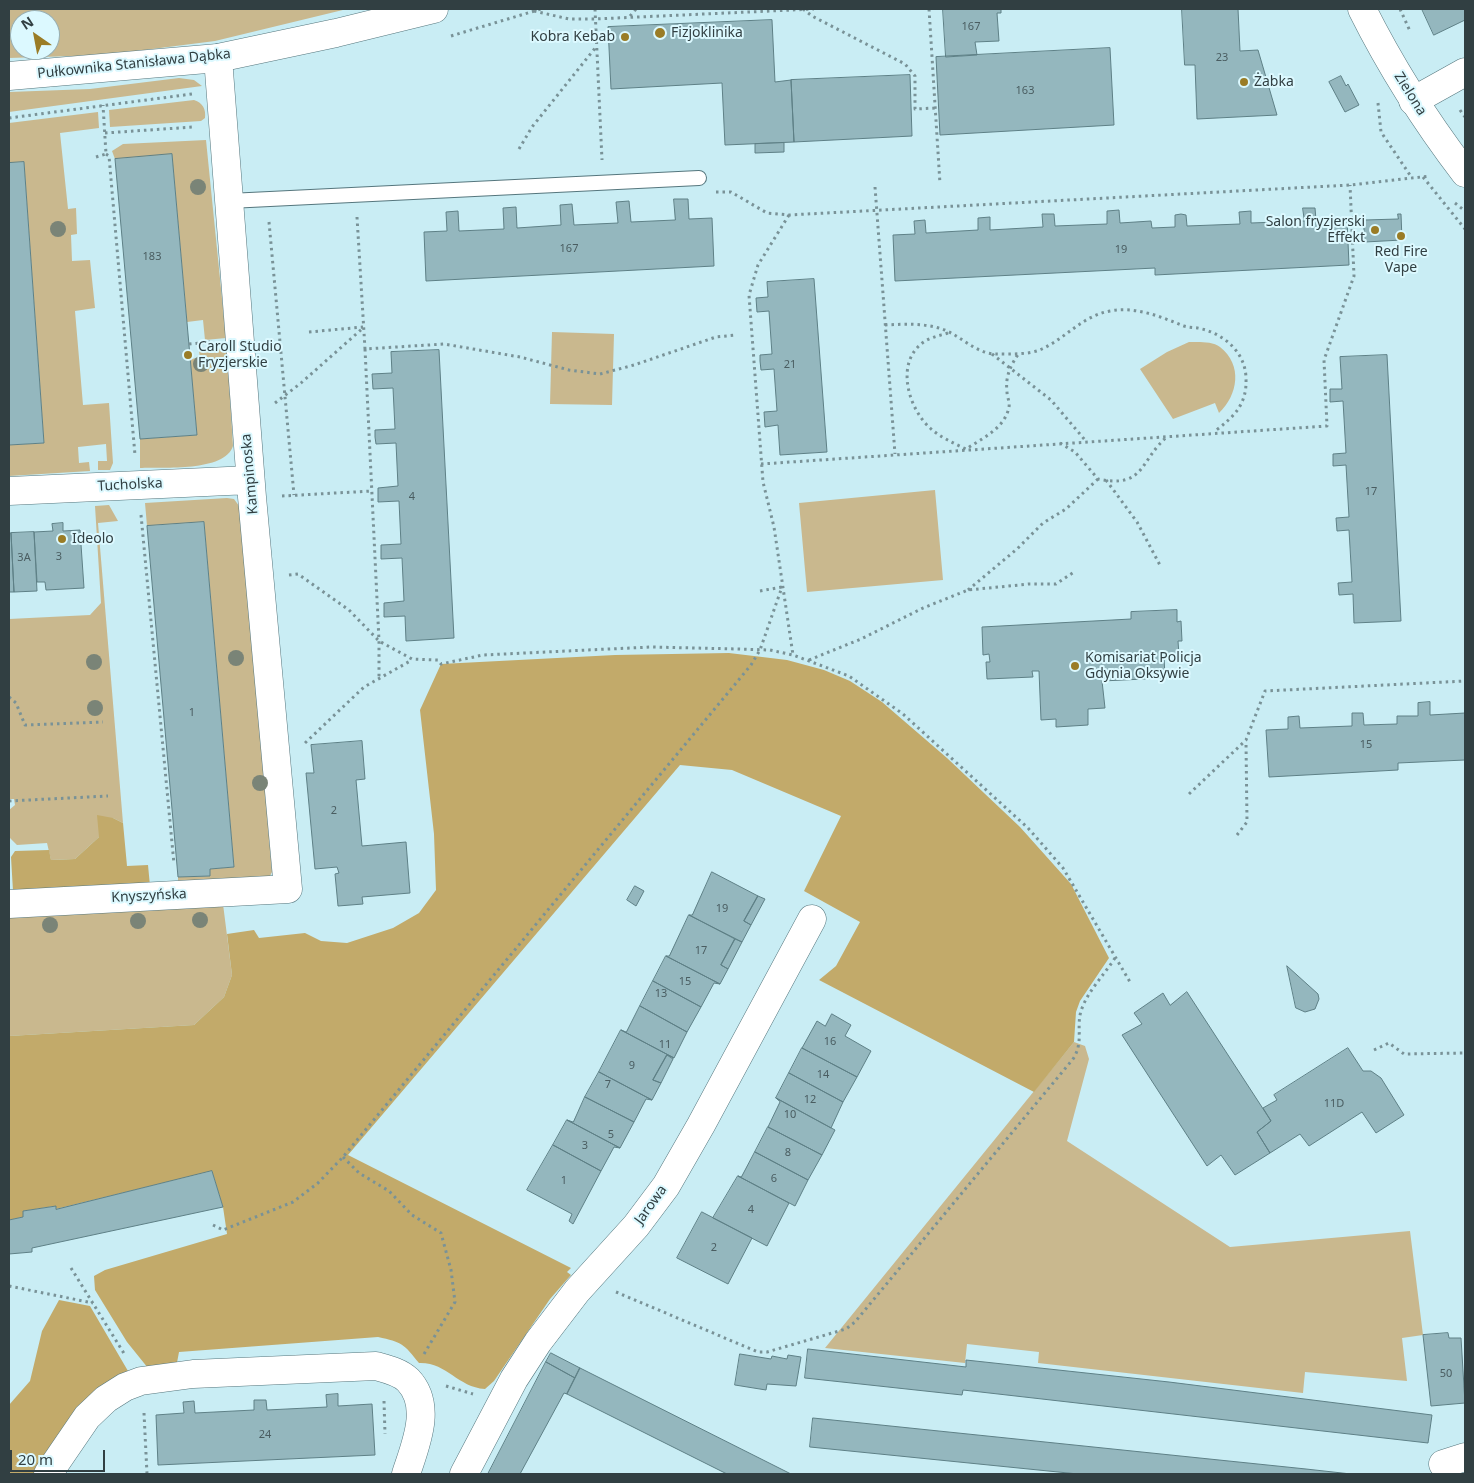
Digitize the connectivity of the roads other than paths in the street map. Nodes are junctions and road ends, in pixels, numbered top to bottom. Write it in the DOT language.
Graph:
graph roads {
  1 [pos="434,9"];
  2 [pos="1362,9"];
  3 [pos="218,58"];
  4 [pos="1465,72"];
  5 [pos="9,76"];
  6 [pos="1413,101"];
  7 [pos="1465,174"];
  8 [pos="699,178"];
  9 [pos="230,212"];
  10 [pos="251,489"];
  11 [pos="9,491"];
  12 [pos="288,889"];
  13 [pos="9,904"];
  14 [pos="812,919"];
  15 [pos="48,1474"];
  16 [pos="406,1474"];
  17 [pos="464,1474"];
  1 -- 3 [label="street, Pułkownika Stanisława Dąbka"];
  2 -- 6 [label="street, Zielona"];
  3 -- 5 [label="street, Pułkownika Stanisława Dąbka"];
  3 -- 9 [label="street, Kampinoska"];
  4 -- 6 [label="street"];
  6 -- 7 [label="street, Zielona"];
  8 -- 9 [label="lane"];
  9 -- 10 [label="street, Kampinoska"];
  10 -- 11 [label="street, Tucholska"];
  10 -- 12 [label="street, Kampinoska"];
  12 -- 13 [label="street, Knyszyńska"];
  14 -- 17 [label="street, Jarowa"];
  15 -- 16 [label="street"];
}
